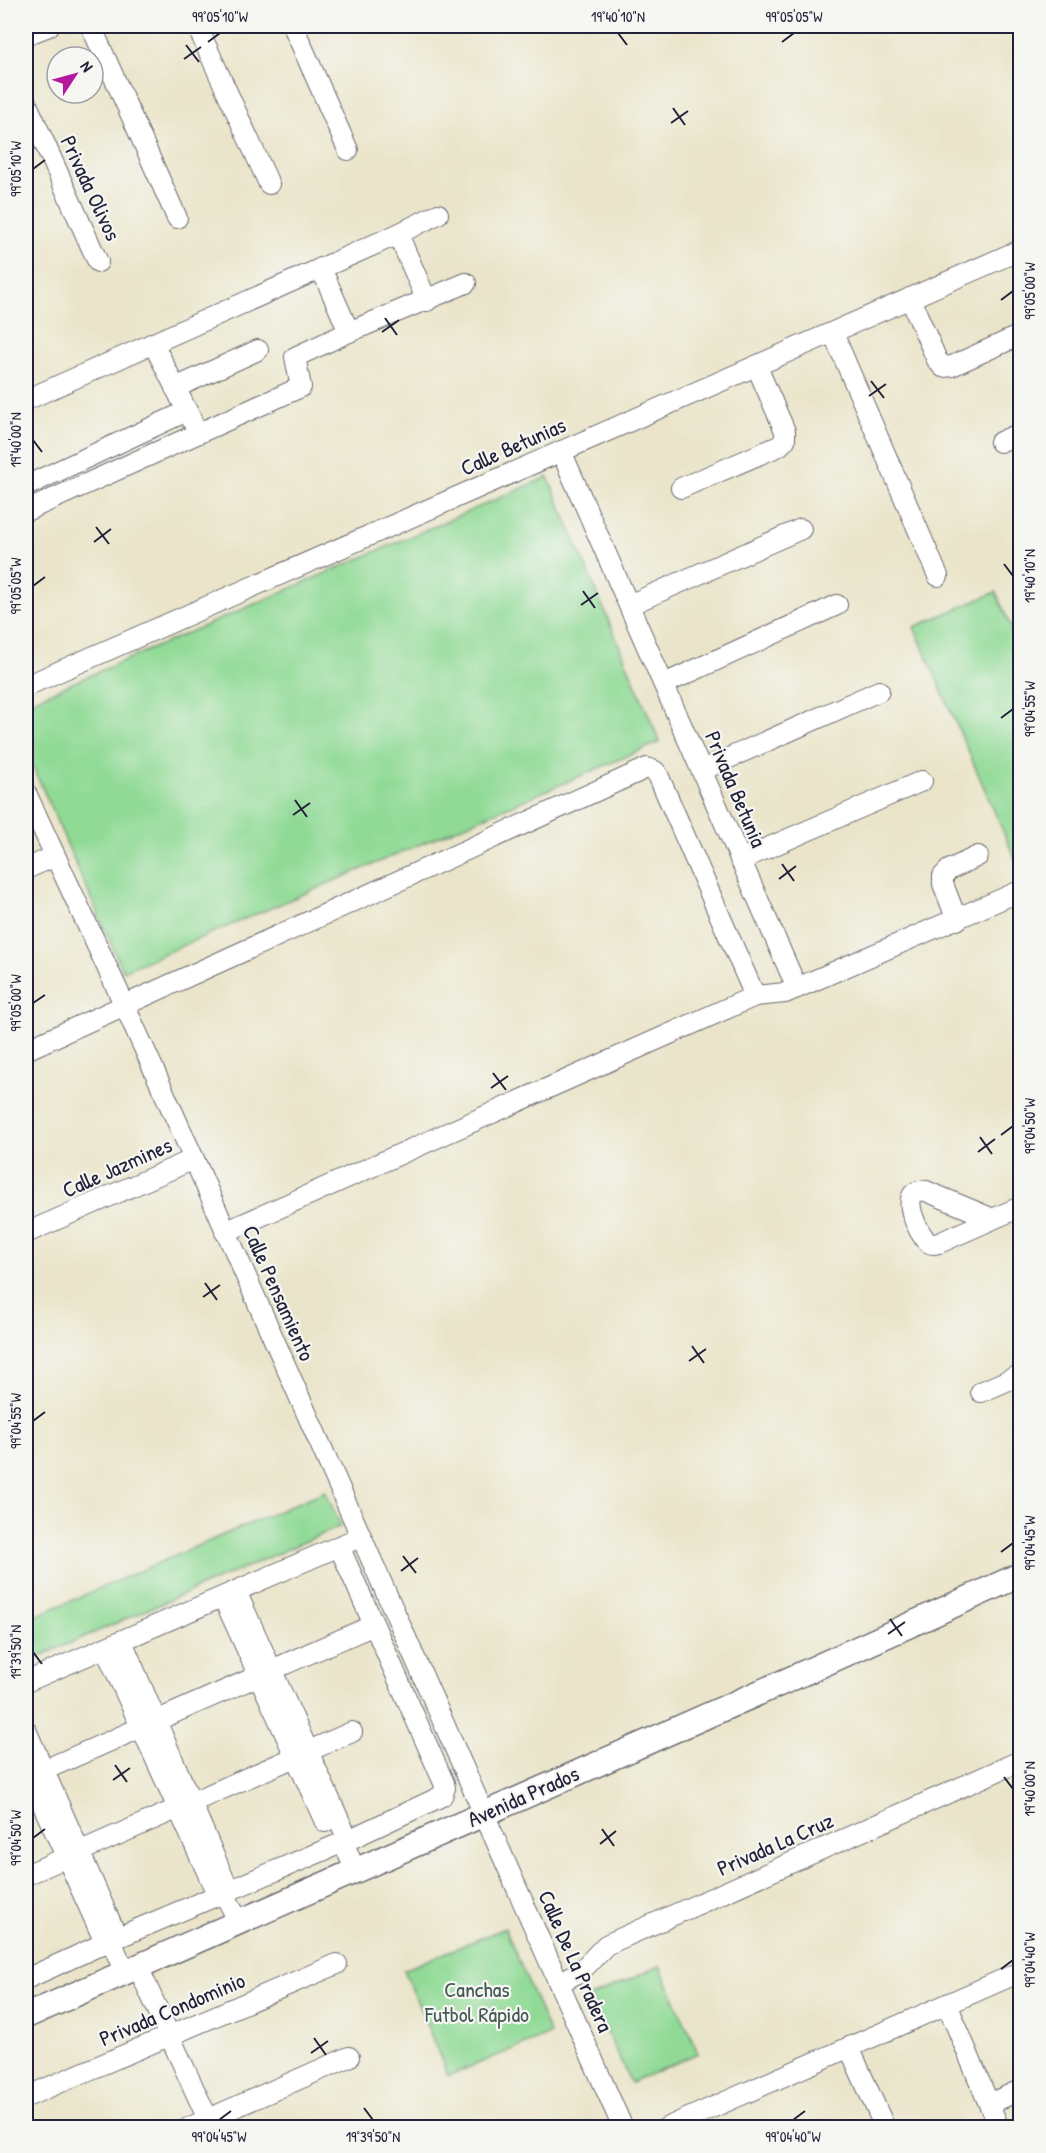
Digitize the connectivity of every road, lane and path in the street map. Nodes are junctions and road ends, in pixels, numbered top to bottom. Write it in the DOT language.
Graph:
graph roads {
  1 [pos="49,26"];
  2 [pos="91,26"];
  3 [pos="197,26"];
  4 [pos="293,26"];
  5 [pos="26,35"];
  6 [pos="26,102"];
  7 [pos="348,150"];
  8 [pos="269,184"];
  9 [pos="438,214"];
  10 [pos="177,218"];
  11 [pos="399,234"];
  12 [pos="1020,250"];
  13 [pos="98,262"];
  14 [pos="321,268"];
  15 [pos="466,283"];
  16 [pos="910,298"];
  17 [pos="427,301"];
  18 [pos="350,332"];
  19 [pos="833,333"];
  20 [pos="1020,335"];
  21 [pos="153,343"];
  22 [pos="258,350"];
  23 [pos="757,367"];
  24 [pos="176,388"];
  25 [pos="26,400"];
  26 [pos="187,411"];
  27 [pos="198,433"];
  28 [pos="1020,433"];
  29 [pos="1000,442"];
  30 [pos="561,451"];
  31 [pos="26,486"];
  32 [pos="681,488"];
  33 [pos="26,511"];
  34 [pos="801,529"];
  35 [pos="938,576"];
  36 [pos="629,605"];
  37 [pos="837,606"];
  38 [pos="664,684"];
  39 [pos="26,686"];
  40 [pos="879,691"];
  41 [pos="702,770"];
  42 [pos="922,780"];
  43 [pos="26,793"];
  44 [pos="55,856"];
  45 [pos="978,856"];
  46 [pos="740,860"];
  47 [pos="26,868"];
  48 [pos="1020,891"];
  49 [pos="957,920"];
  50 [pos="797,988"];
  51 [pos="755,996"];
  52 [pos="125,1006"];
  53 [pos="26,1050"];
  54 [pos="194,1159"];
  55 [pos="1020,1207"];
  56 [pos="993,1219"];
  57 [pos="225,1232"];
  58 [pos="26,1233"];
  59 [pos="1020,1375"];
  60 [pos="981,1392"];
  61 [pos="360,1537"];
  62 [pos="339,1546"];
  63 [pos="1020,1575"];
  64 [pos="229,1594"];
  65 [pos="374,1625"];
  66 [pos="114,1644"];
  67 [pos="265,1672"];
  68 [pos="26,1682"];
  69 [pos="149,1722"];
  70 [pos="26,1730"];
  71 [pos="352,1732"];
  72 [pos="302,1754"];
  73 [pos="1020,1761"];
  74 [pos="31,1773"];
  75 [pos="184,1805"];
  76 [pos="485,1814"];
  77 [pos="343,1844"];
  78 [pos="73,1854"];
  79 [pos="355,1870"];
  80 [pos="26,1875"];
  81 [pos="224,1895"];
  82 [pos="239,1922"];
  83 [pos="112,1942"];
  84 [pos="337,1964"];
  85 [pos="132,1970"];
  86 [pos="1020,1972"];
  87 [pos="26,1979"];
  88 [pos="559,1983"];
  89 [pos="947,2004"];
  90 [pos="26,2016"];
  91 [pos="170,2036"];
  92 [pos="849,2047"];
  93 [pos="350,2057"];
  94 [pos="1020,2090"];
  95 [pos="26,2097"];
  96 [pos="989,2104"];
  97 [pos="210,2123"];
  98 [pos="188,2127"];
  99 [pos="623,2127"];
  100 [pos="666,2127"];
  101 [pos="885,2127"];
  102 [pos="999,2127"];
  1 -- 5 [label="street"];
  2 -- 10 [label="street"];
  3 -- 8 [label="street"];
  4 -- 7 [label="street"];
  6 -- 13 [label="street, Privada Olivos"];
  9 -- 11 [label="street"];
  11 -- 14 [label="street"];
  11 -- 17 [label="street"];
  12 -- 16 [label="street, Calle Betunias"];
  14 -- 18 [label="street"];
  14 -- 21 [label="street"];
  15 -- 17 [label="street"];
  16 -- 19 [label="street, Calle Betunias"];
  16 -- 20 [label="street"];
  17 -- 18 [label="street"];
  18 -- 27 [label="street"];
  19 -- 23 [label="street, Calle Betunias"];
  19 -- 35 [label="street"];
  21 -- 24 [label="street"];
  21 -- 25 [label="street"];
  22 -- 24 [label="street"];
  23 -- 30 [label="street, Calle Betunias"];
  23 -- 32 [label="street"];
  24 -- 26 [label="street"];
  26 -- 27 [label="street"];
  26 -- 31 [label="street"];
  27 -- 33 [label="street"];
  28 -- 29 [label="street"];
  30 -- 36 [label="street, Privada Betunia"];
  30 -- 39 [label="street, Calle Betunias"];
  34 -- 36 [label="street"];
  36 -- 38 [label="street, Privada Betunia"];
  37 -- 38 [label="street"];
  38 -- 41 [label="street, Privada Betunia"];
  40 -- 41 [label="street"];
  41 -- 46 [label="street, Privada Betunia"];
  42 -- 46 [label="street"];
  43 -- 44 [label="street, Calle Pensamiento"];
  44 -- 47 [label="street"];
  44 -- 52 [label="street, Calle Pensamiento"];
  45 -- 49 [label="street"];
  46 -- 50 [label="street, Privada Betunia"];
  48 -- 49 [label="street"];
  49 -- 50 [label="street"];
  50 -- 51 [label="street"];
  51 -- 52 [label="street"];
  51 -- 57 [label="street"];
  52 -- 53 [label="street"];
  52 -- 54 [label="street, Calle Pensamiento"];
  54 -- 57 [label="street, Calle Pensamiento"];
  54 -- 58 [label="street, Calle Jazmines"];
  55 -- 56 [label="street"];
  56 -- 56 [label="street"];
  57 -- 61 [label="street, Calle Pensamiento"];
  59 -- 60 [label="street"];
  61 -- 62 [label="street"];
  61 -- 76 [label="street, Calle Pensamiento"];
  62 -- 64 [label="street"];
  62 -- 65 [label="street"];
  63 -- 76 [label="main road, Avenida Prados"];
  64 -- 66 [label="street"];
  64 -- 67 [label="street"];
  65 -- 67 [label="street"];
  65 -- 77 [label="street"];
  66 -- 68 [label="street"];
  66 -- 69 [label="street"];
  67 -- 69 [label="street"];
  67 -- 72 [label="street"];
  69 -- 74 [label="street"];
  69 -- 75 [label="street"];
  70 -- 74 [label="street"];
  71 -- 72 [label="street"];
  72 -- 75 [label="street"];
  72 -- 77 [label="street"];
  73 -- 88 [label="street, Privada La Cruz"];
  74 -- 78 [label="street"];
  75 -- 78 [label="street"];
  75 -- 81 [label="street"];
  76 -- 79 [label="main road, Avenida Prados"];
  76 -- 88 [label="street, Calle De La Pradera"];
  77 -- 79 [label="street"];
  77 -- 81 [label="street"];
  78 -- 80 [label="street"];
  78 -- 83 [label="street"];
  79 -- 82 [label="main road, Avenida Prados"];
  81 -- 82 [label="street"];
  81 -- 83 [label="street"];
  82 -- 85 [label="main road, Avenida Prados"];
  83 -- 85 [label="street"];
  83 -- 87 [label="street"];
  84 -- 91 [label="street, Privada Condominio"];
  85 -- 90 [label="main road, Avenida Prados"];
  85 -- 91 [label="street"];
  86 -- 89 [label="street"];
  88 -- 99 [label="street, Calle De La Pradera"];
  89 -- 92 [label="street"];
  89 -- 96 [label="street"];
  91 -- 95 [label="street, Privada Condominio"];
  91 -- 97 [label="street"];
  92 -- 100 [label="street"];
  92 -- 101 [label="street"];
  93 -- 97 [label="street"];
  94 -- 96 [label="street"];
  96 -- 102 [label="street"];
  97 -- 98 [label="street"];
}
